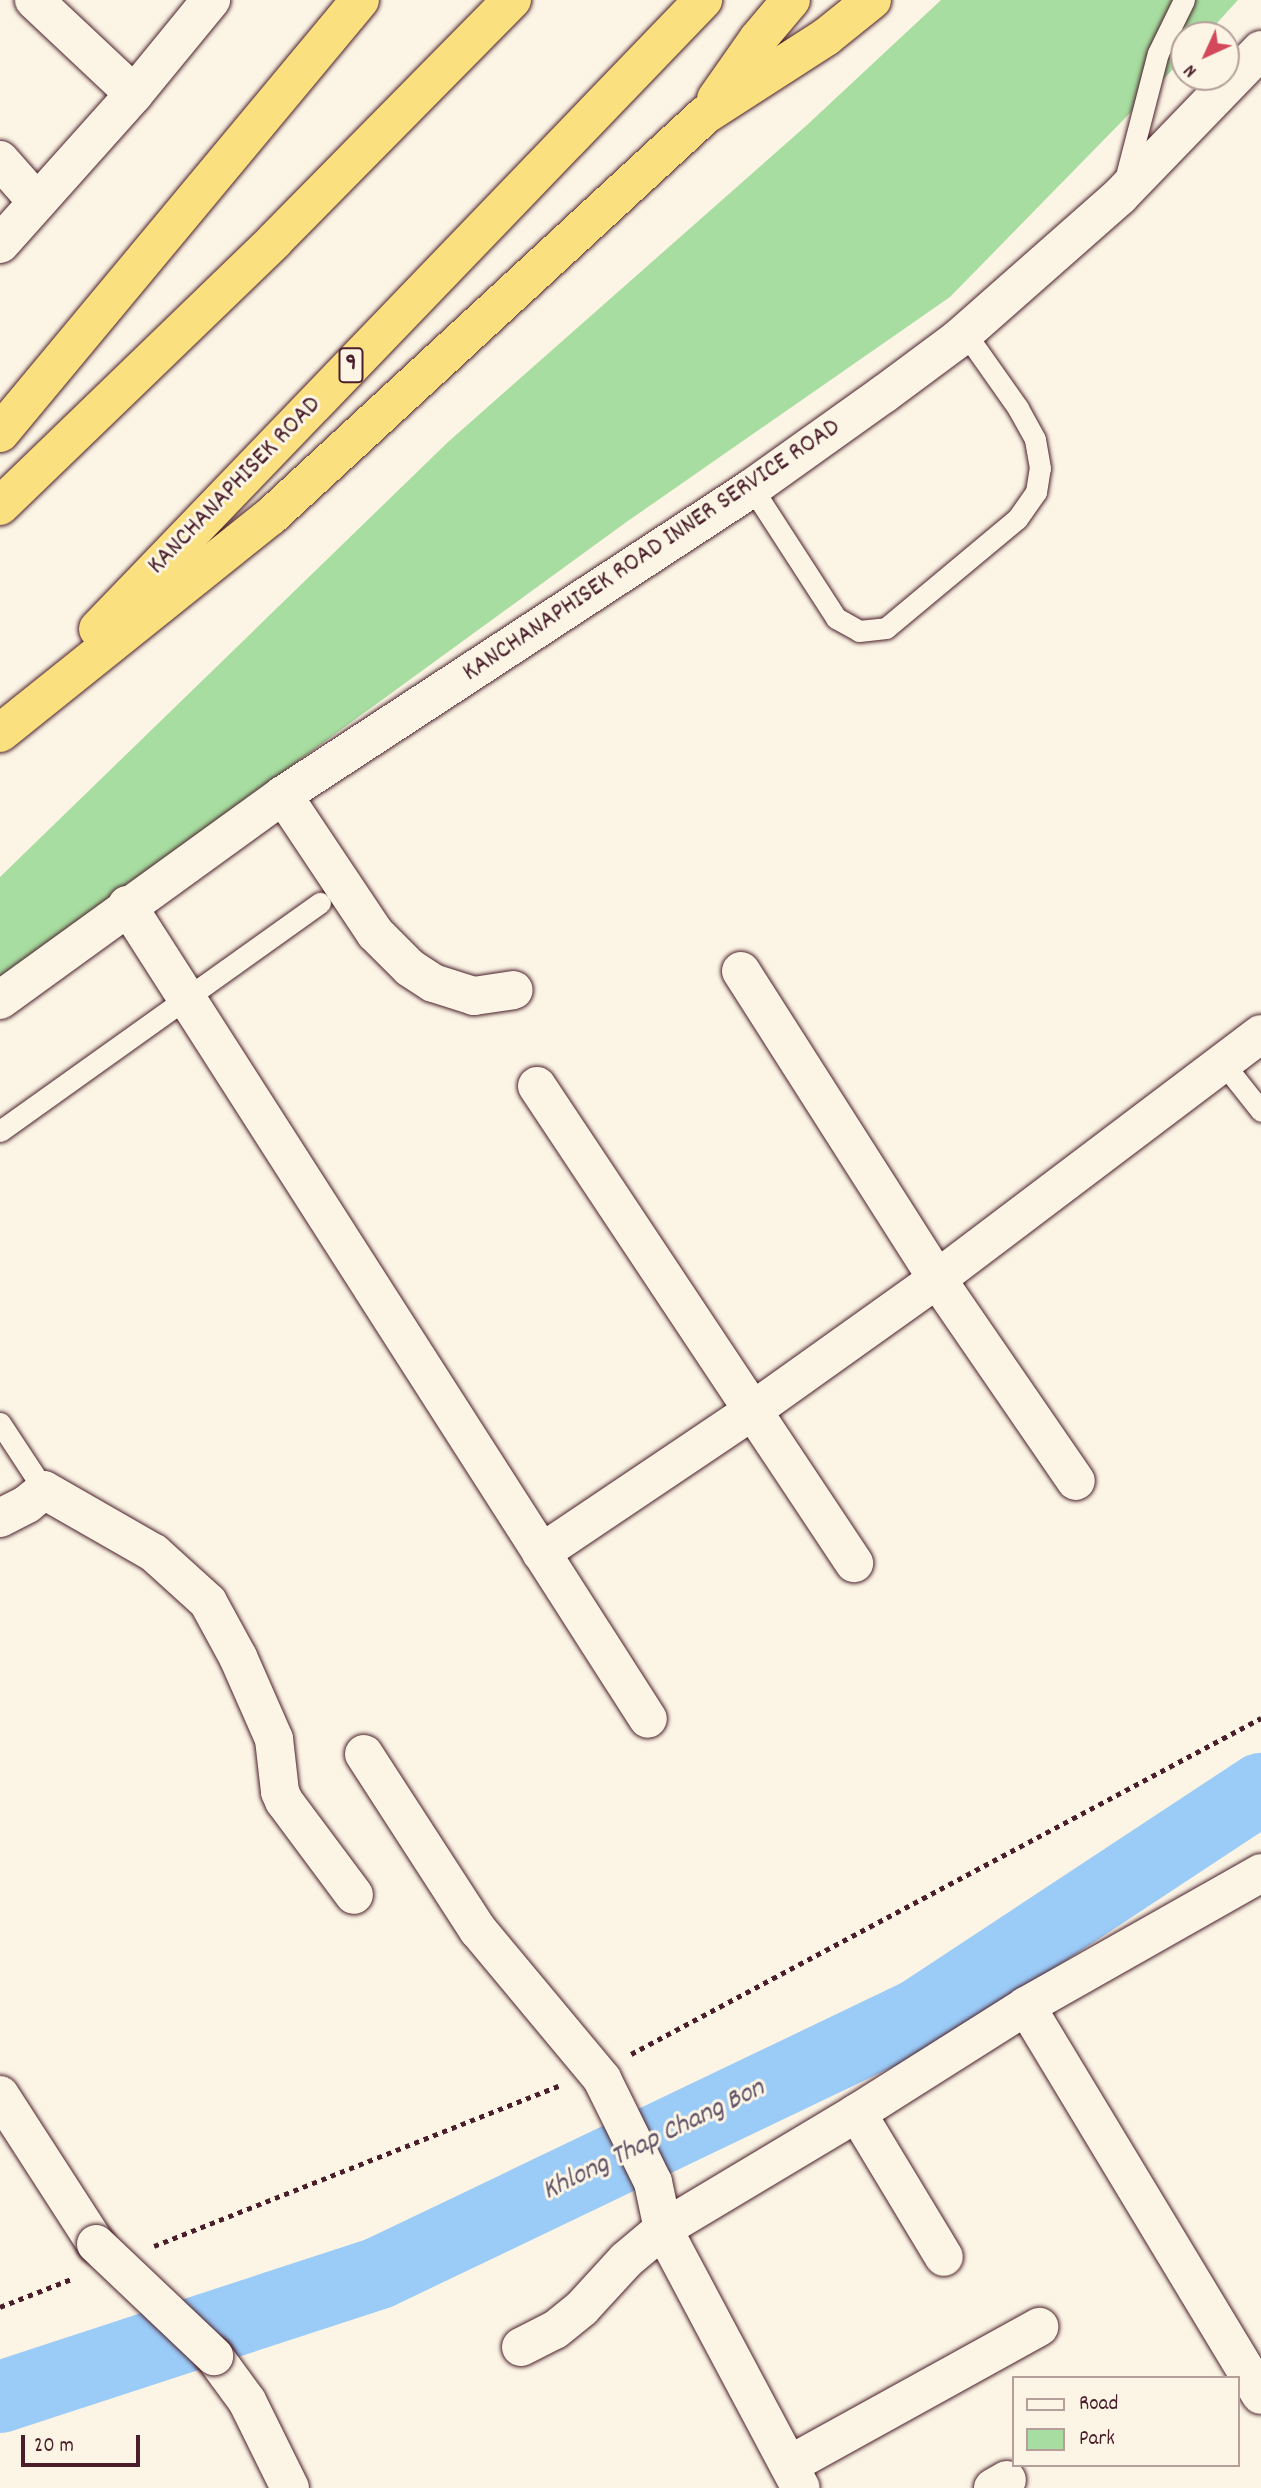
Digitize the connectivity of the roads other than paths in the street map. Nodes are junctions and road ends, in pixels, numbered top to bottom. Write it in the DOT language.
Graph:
graph roads {
  1 [pos="34,0"];
  2 [pos="211,0"];
  3 [pos="360,0"];
  4 [pos="512,0"];
  5 [pos="703,0"];
  6 [pos="791,0"];
  7 [pos="872,0"];
  8 [pos="1184,0"];
  9 [pos="1261,50"];
  10 [pos="134,94"];
  11 [pos="705,115"];
  12 [pos="0,160"];
  13 [pos="1121,196"];
  14 [pos="37,202"];
  15 [pos="0,244"];
  16 [pos="965,333"];
  17 [pos="0,433"];
  18 [pos="752,488"];
  19 [pos="0,506"];
  20 [pos="0,732"];
  21 [pos="283,795"];
  22 [pos="320,903"];
  23 [pos="127,905"];
  24 [pos="741,971"];
  25 [pos="514,990"];
  26 [pos="186,999"];
  27 [pos="0,1000"];
  28 [pos="1261,1034"];
  29 [pos="1223,1063"];
  30 [pos="537,1086"];
  31 [pos="1261,1111"];
  32 [pos="0,1131"];
  33 [pos="937,1279"];
  34 [pos="752,1411"];
  35 [pos="0,1423"];
  36 [pos="1076,1481"];
  37 [pos="44,1490"];
  38 [pos="0,1518"];
  39 [pos="541,1553"];
  40 [pos="854,1563"];
  41 [pos="648,1719"];
  42 [pos="364,1754"];
  43 [pos="1261,1873"];
  44 [pos="354,1895"];
  45 [pos="1026,2006"];
  46 [pos="0,2095"];
  47 [pos="858,2113"];
  48 [pos="663,2229"];
  49 [pos="944,2257"];
  50 [pos="1039,2327"];
  51 [pos="521,2347"];
  52 [pos="1261,2395"];
  53 [pos="795,2476"];
  54 [pos="290,2488"];
  1 -- 10 [label="street"];
  2 -- 10 [label="street"];
  3 -- 17 [label="highway"];
  4 -- 19 [label="highway"];
  5 -- 20 [label="highway, KANCHANAPHISEK ROAD / 9"];
  6 -- 11 [label="highway"];
  7 -- 11 [label="highway"];
  8 -- 13 [label="lane"];
  9 -- 13 [label="street, KANCHANAPHISEK ROAD INNER SERVICE ROAD"];
  10 -- 14 [label="street"];
  11 -- 20 [label="highway"];
  12 -- 14 [label="street"];
  13 -- 16 [label="street, KANCHANAPHISEK ROAD INNER SERVICE ROAD"];
  14 -- 15 [label="street"];
  16 -- 18 [label="street, KANCHANAPHISEK ROAD INNER SERVICE ROAD"];
  16 -- 18 [label="lane"];
  18 -- 21 [label="street, KANCHANAPHISEK ROAD INNER SERVICE ROAD"];
  21 -- 23 [label="street, KANCHANAPHISEK ROAD INNER SERVICE ROAD"];
  21 -- 25 [label="street"];
  22 -- 26 [label="lane"];
  23 -- 26 [label="street"];
  23 -- 27 [label="street, KANCHANAPHISEK ROAD INNER SERVICE ROAD"];
  24 -- 33 [label="street"];
  26 -- 32 [label="lane"];
  26 -- 39 [label="street"];
  28 -- 29 [label="street"];
  29 -- 31 [label="lane"];
  29 -- 33 [label="street"];
  30 -- 34 [label="street"];
  33 -- 34 [label="street"];
  33 -- 36 [label="street"];
  34 -- 39 [label="street"];
  34 -- 40 [label="street"];
  35 -- 37 [label="lane"];
  37 -- 38 [label="street"];
  37 -- 44 [label="street"];
  39 -- 41 [label="street"];
  42 -- 48 [label="street"];
  43 -- 45 [label="street"];
  45 -- 47 [label="street"];
  45 -- 52 [label="street"];
  46 -- 54 [label="street, bridge"];
  47 -- 48 [label="street"];
  47 -- 49 [label="street"];
  48 -- 51 [label="street"];
  48 -- 53 [label="street"];
  50 -- 53 [label="street"];
}
